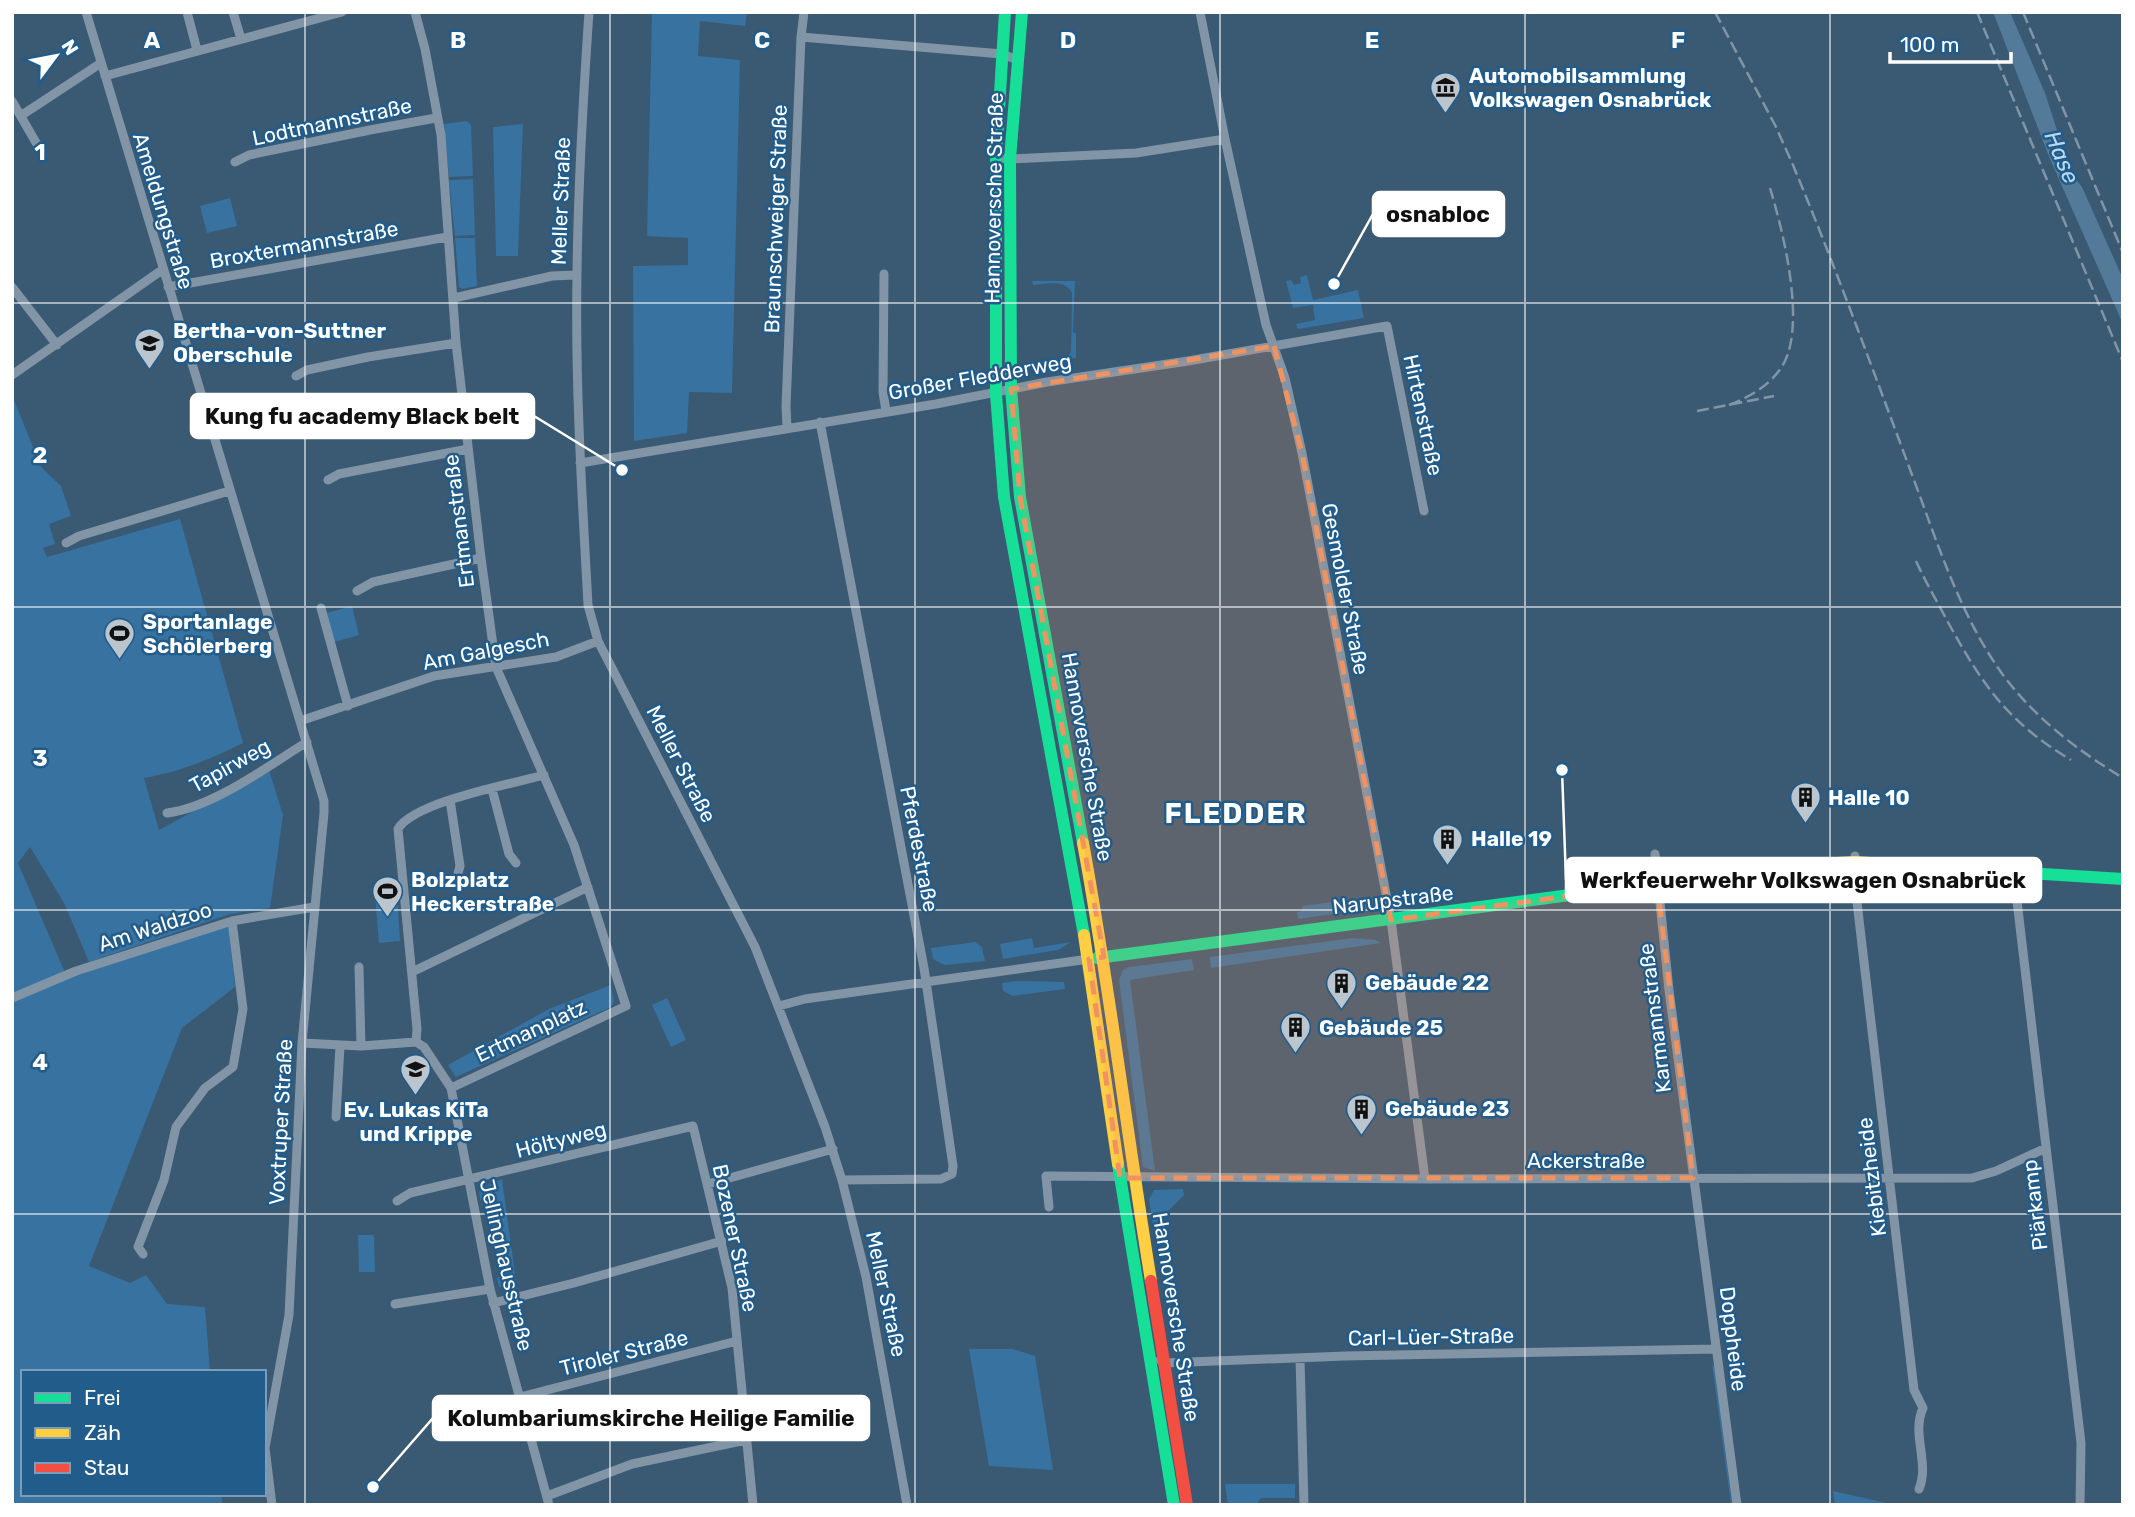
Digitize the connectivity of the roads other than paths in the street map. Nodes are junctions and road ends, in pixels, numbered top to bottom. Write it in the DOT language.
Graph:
graph roads {
  1 [pos="86,12"];
  2 [pos="187,12"];
  3 [pos="233,12"];
  4 [pos="342,12"];
  5 [pos="415,12"];
  6 [pos="589,12"];
  7 [pos="804,12"];
  8 [pos="1005,12"];
  9 [pos="1022,12"];
  10 [pos="1200,12"];
  11 [pos="323,15"];
  12 [pos="801,37"];
  13 [pos="241,39"];
  14 [pos="197,50"];
  15 [pos="1002,54"];
  16 [pos="1018,60"];
  17 [pos="101,63"];
  18 [pos="105,76"];
  19 [pos="12,101"];
  20 [pos="22,115"];
  21 [pos="436,118"];
  22 [pos="1225,139"];
  23 [pos="38,146"];
  24 [pos="996,158"];
  25 [pos="1010,159"];
  26 [pos="235,162"];
  27 [pos="447,237"];
  28 [pos="162,270"];
  29 [pos="884,274"];
  30 [pos="576,275"];
  31 [pos="12,287"];
  32 [pos="168,287"];
  33 [pos="454,298"];
  34 [pos="1387,326"];
  35 [pos="456,343"];
  36 [pos="57,345"];
  37 [pos="1274,346"];
  38 [pos="12,375"];
  39 [pos="296,376"];
  40 [pos="1011,389"];
  41 [pos="996,394"];
  42 [pos="886,411"];
  43 [pos="820,422"];
  44 [pos="787,428"];
  45 [pos="468,449"];
  46 [pos="580,463"];
  47 [pos="328,480"];
  48 [pos="229,491"];
  49 [pos="1424,511"];
  50 [pos="66,544"];
  51 [pos="481,558"];
  52 [pos="357,591"];
  53 [pos="321,608"];
  54 [pos="598,641"];
  55 [pos="496,667"];
  56 [pos="348,706"];
  57 [pos="300,721"];
  58 [pos="307,742"];
  59 [pos="544,775"];
  60 [pos="492,789"];
  61 [pos="450,800"];
  62 [pos="167,813"];
  63 [pos="1655,853"];
  64 [pos="1855,859"];
  65 [pos="516,863"];
  66 [pos="457,877"];
  67 [pos="2123,878"];
  68 [pos="1657,884"];
  69 [pos="588,887"];
  70 [pos="2017,901"];
  71 [pos="314,907"];
  72 [pos="232,920"];
  73 [pos="1391,920"];
  74 [pos="1104,957"];
  75 [pos="1089,959"];
  76 [pos="359,967"];
  77 [pos="412,972"];
  78 [pos="925,983"];
  79 [pos="12,999"];
  80 [pos="626,1006"];
  81 [pos="779,1006"];
  82 [pos="416,1042"];
  83 [pos="302,1043"];
  84 [pos="340,1046"];
  85 [pos="361,1046"];
  86 [pos="451,1088"];
  87 [pos="336,1117"];
  88 [pos="693,1126"];
  89 [pos="2046,1148"];
  90 [pos="833,1149"];
  91 [pos="1120,1178"];
  92 [pos="1134,1178"];
  93 [pos="1693,1178"];
  94 [pos="1889,1178"];
  95 [pos="1425,1179"];
  96 [pos="469,1180"];
  97 [pos="842,1180"];
  98 [pos="708,1184"];
  99 [pos="397,1201"];
  100 [pos="1049,1207"];
  101 [pos="722,1241"];
  102 [pos="143,1254"];
  103 [pos="490,1289"];
  104 [pos="493,1303"];
  105 [pos="395,1304"];
  106 [pos="737,1341"];
  107 [pos="1716,1349"];
  108 [pos="1149,1354"];
  109 [pos="1300,1359"];
  110 [pos="1164,1363"];
  111 [pos="520,1397"];
  112 [pos="747,1440"];
  113 [pos="266,1442"];
  114 [pos="266,1456"];
  115 [pos="1919,1489"];
  116 [pos="548,1500"];
  117 [pos="272,1505"];
  118 [pos="753,1505"];
  119 [pos="907,1505"];
  120 [pos="1174,1505"];
  121 [pos="1187,1505"];
  122 [pos="1304,1505"];
  123 [pos="1737,1505"];
  124 [pos="2080,1505"];
  1 -- 17 [label="street, Ameldungstraße"];
  2 -- 14 [label="street"];
  3 -- 13 [label="street"];
  4 -- 11 [label="street"];
  5 -- 21 [label="street, Ertmanstraße"];
  6 -- 30 [label="street, Meller Straße"];
  7 -- 12 [label="street, Braunschweiger Straße"];
  8 -- 15 [label="main road, Hannoversche Straße"];
  9 -- 16 [label="main road, Hannoversche Straße"];
  10 -- 22 [label="street, Gesmolder Straße"];
  11 -- 13 [label="street"];
  12 -- 15 [label="street"];
  12 -- 44 [label="street, Braunschweiger Straße"];
  13 -- 14 [label="street"];
  14 -- 18 [label="street"];
  15 -- 16 [label="street"];
  15 -- 24 [label="main road, Hannoversche Straße"];
  16 -- 25 [label="main road, Hannoversche Straße"];
  17 -- 18 [label="street, Ameldungstraße"];
  17 -- 20 [label="street"];
  18 -- 28 [label="street, Ameldungstraße"];
  19 -- 20 [label="street"];
  20 -- 23 [label="street"];
  21 -- 26 [label="street, Lodtmannstraße"];
  21 -- 27 [label="street, Ertmanstraße"];
  22 -- 25 [label="street"];
  22 -- 37 [label="street, Gesmolder Straße"];
  24 -- 25 [label="street"];
  24 -- 41 [label="main road, Hannoversche Straße"];
  25 -- 40 [label="main road, Hannoversche Straße"];
  27 -- 32 [label="street, Broxtermannstraße"];
  27 -- 33 [label="street, Ertmanstraße"];
  28 -- 32 [label="street, Ameldungstraße"];
  28 -- 36 [label="street"];
  29 -- 42 [label="street"];
  30 -- 33 [label="street"];
  30 -- 46 [label="street, Meller Straße"];
  31 -- 36 [label="street"];
  32 -- 48 [label="street, Ameldungstraße"];
  33 -- 35 [label="street, Ertmanstraße"];
  34 -- 37 [label="street, Großer Fledderweg"];
  34 -- 49 [label="street, Hirtenstraße"];
  35 -- 39 [label="street"];
  35 -- 45 [label="street, Ertmanstraße"];
  36 -- 38 [label="street"];
  37 -- 40 [label="street, Großer Fledderweg"];
  37 -- 73 [label="street, Gesmolder Straße"];
  40 -- 41 [label="street, Großer Fledderweg"];
  40 -- 74 [label="main road, Hannoversche Straße"];
  41 -- 42 [label="street, Großer Fledderweg"];
  41 -- 75 [label="main road, Hannoversche Straße"];
  42 -- 43 [label="street, Großer Fledderweg"];
  43 -- 44 [label="street, Großer Fledderweg"];
  43 -- 78 [label="street, Pferdestraße"];
  44 -- 46 [label="street, Großer Fledderweg"];
  45 -- 47 [label="street"];
  45 -- 51 [label="street, Ertmanstraße"];
  46 -- 54 [label="street, Meller Straße"];
  48 -- 50 [label="street"];
  48 -- 57 [label="street, Ameldungstraße"];
  51 -- 52 [label="street"];
  51 -- 55 [label="street, Ertmanstraße"];
  53 -- 56 [label="street"];
  54 -- 55 [label="street, Am Galgesch"];
  54 -- 81 [label="street, Meller Straße"];
  55 -- 56 [label="street, Am Galgesch"];
  55 -- 59 [label="street, Ertmanstraße"];
  56 -- 57 [label="street, Am Galgesch"];
  57 -- 58 [label="street, Ameldungstraße"];
  58 -- 62 [label="street, Tapirweg"];
  58 -- 71 [label="street, Voxtruper Straße"];
  59 -- 60 [label="street"];
  59 -- 69 [label="street, Ertmanstraße"];
  60 -- 61 [label="street"];
  60 -- 65 [label="street"];
  61 -- 66 [label="street"];
  61 -- 77 [label="street"];
  63 -- 68 [label="street, Karmannstraße"];
  64 -- 67 [label="main road, Narupstraße"];
  64 -- 68 [label="main road, Narupstraße"];
  64 -- 94 [label="street, Kiebitzheide"];
  68 -- 73 [label="main road, Narupstraße"];
  68 -- 93 [label="street, Karmannstraße"];
  69 -- 77 [label="street"];
  69 -- 80 [label="street, Ertmanstraße"];
  70 -- 89 [label="street, Piärkamp"];
  71 -- 72 [label="street, Am Waldzoo"];
  71 -- 83 [label="street, Voxtruper Straße"];
  72 -- 79 [label="street, Am Waldzoo"];
  72 -- 102 [label="street"];
  73 -- 74 [label="main road, Narupstraße"];
  73 -- 95 [label="street, Gesmolder Straße"];
  74 -- 75 [label="main road, Narupstraße"];
  74 -- 92 [label="main road, Hannoversche Straße"];
  75 -- 78 [label="street, Narupstraße"];
  75 -- 91 [label="main road, Hannoversche Straße"];
  76 -- 85 [label="street"];
  77 -- 82 [label="street"];
  78 -- 81 [label="street, Narupstraße"];
  78 -- 97 [label="street, Pferdestraße"];
  80 -- 86 [label="street, Ertmanplatz"];
  81 -- 90 [label="street, Meller Straße"];
  82 -- 85 [label="street"];
  82 -- 86 [label="street, Jellinghausstraße"];
  83 -- 84 [label="street"];
  83 -- 113 [label="street, Voxtruper Straße"];
  84 -- 85 [label="street"];
  84 -- 87 [label="street"];
  86 -- 96 [label="street, Jellinghausstraße"];
  88 -- 96 [label="street, Höltyweg"];
  88 -- 98 [label="street, Bozener Straße"];
  89 -- 94 [label="street, Ackerstraße"];
  89 -- 124 [label="street, Piärkamp"];
  90 -- 97 [label="street, Meller Straße"];
  90 -- 98 [label="street"];
  91 -- 92 [label="street, Ackerstraße"];
  91 -- 100 [label="street"];
  91 -- 108 [label="main road, Hannoversche Straße"];
  92 -- 95 [label="street, Ackerstraße"];
  92 -- 110 [label="main road, Hannoversche Straße"];
  93 -- 94 [label="street, Ackerstraße"];
  93 -- 95 [label="street, Ackerstraße"];
  93 -- 107 [label="street, Doppheide"];
  94 -- 115 [label="street, Kiebitzheide"];
  96 -- 99 [label="street, Höltyweg"];
  96 -- 103 [label="street, Jellinghausstraße"];
  97 -- 119 [label="street, Meller Straße"];
  98 -- 101 [label="street, Bozener Straße"];
  101 -- 104 [label="street"];
  101 -- 106 [label="street, Bozener Straße"];
  103 -- 104 [label="street, Jellinghausstraße"];
  103 -- 105 [label="street"];
  104 -- 111 [label="street, Jellinghausstraße"];
  106 -- 111 [label="street, Tiroler Straße"];
  106 -- 112 [label="street, Bozener Straße"];
  107 -- 109 [label="street, Carl-Lüer-Straße"];
  107 -- 123 [label="street, Doppheide"];
  108 -- 110 [label="street"];
  108 -- 120 [label="main road, Hannoversche Straße"];
  109 -- 110 [label="street, Carl-Lüer-Straße"];
  109 -- 122 [label="street"];
  110 -- 121 [label="main road, Hannoversche Straße"];
  111 -- 116 [label="street, Jellinghausstraße"];
  112 -- 116 [label="street"];
  112 -- 118 [label="street, Bozener Straße"];
  114 -- 117 [label="street, Voxtruper Straße"];
}
